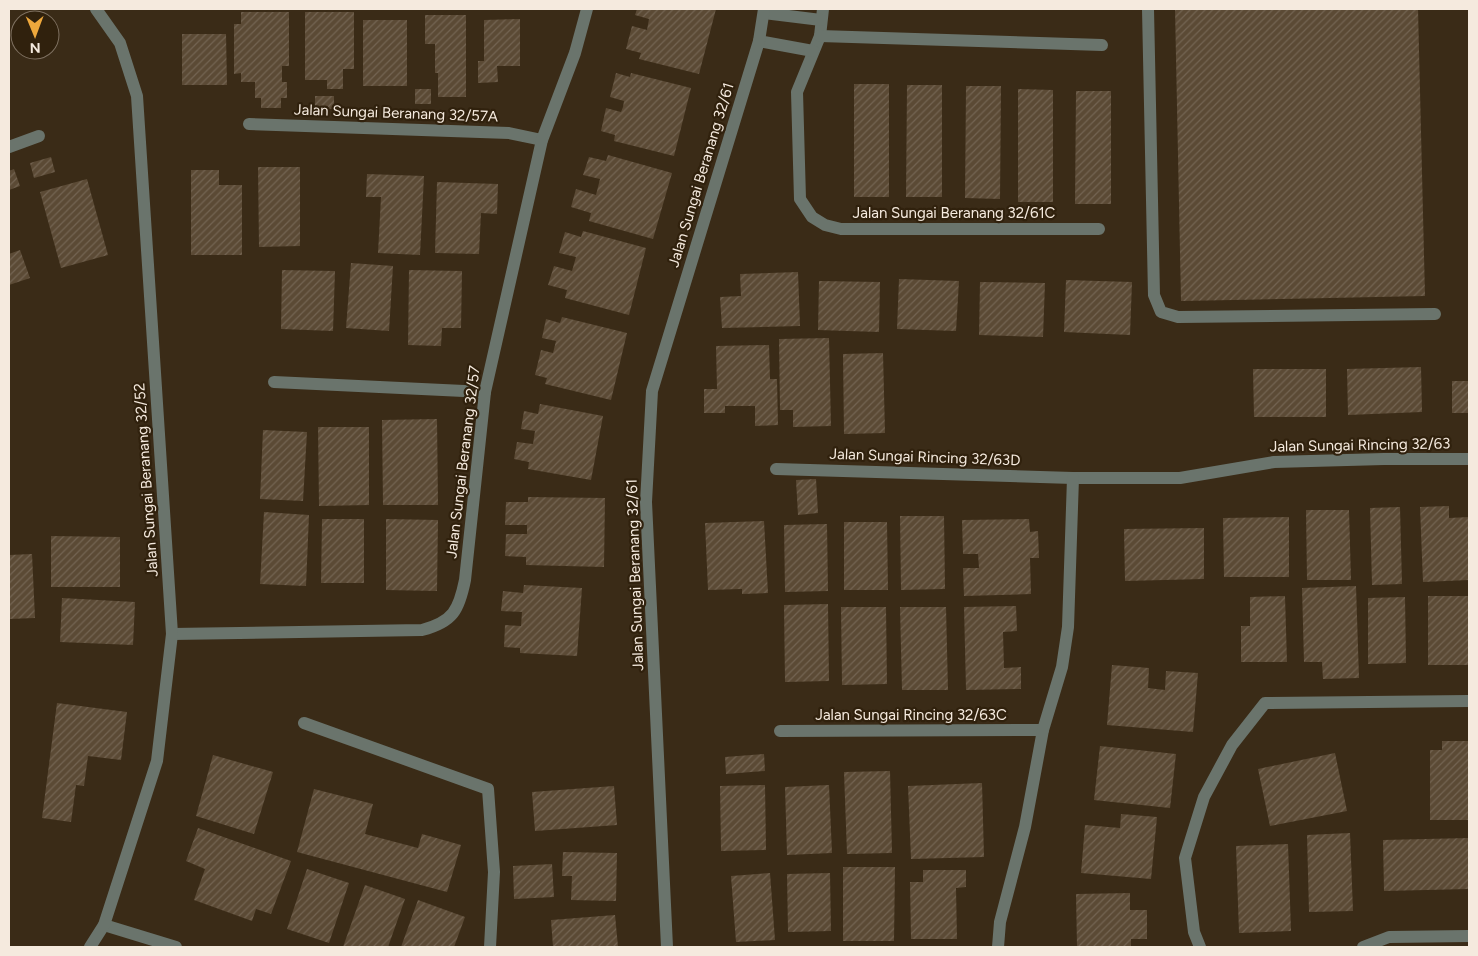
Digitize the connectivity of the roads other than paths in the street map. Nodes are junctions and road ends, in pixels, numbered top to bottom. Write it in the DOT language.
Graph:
graph roads {
  1 [pos="96,9"];
  2 [pos="587,9"];
  3 [pos="1148,9"];
  4 [pos="764,11"];
  5 [pos="822,14"];
  6 [pos="820,36"];
  7 [pos="759,41"];
  8 [pos="1102,45"];
  9 [pos="813,51"];
  10 [pos="249,124"];
  11 [pos="38,136"];
  12 [pos="542,140"];
  13 [pos="9,147"];
  14 [pos="1100,229"];
  15 [pos="1435,314"];
  16 [pos="274,382"];
  17 [pos="485,392"];
  18 [pos="1469,459"];
  19 [pos="776,469"];
  20 [pos="1073,478"];
  21 [pos="172,634"];
  22 [pos="1469,701"];
  23 [pos="304,723"];
  24 [pos="1043,730"];
  25 [pos="780,731"];
  26 [pos="104,925"];
  27 [pos="1469,936"];
  28 [pos="90,947"];
  29 [pos="176,947"];
  30 [pos="490,947"];
  31 [pos="667,947"];
  32 [pos="998,947"];
  33 [pos="1200,947"];
  34 [pos="1363,947"];
  1 -- 21 [label="street, Jalan Sungai Beranang 32/52"];
  2 -- 12 [label="street, Jalan Sungai Beranang 32/57"];
  3 -- 15 [label="street"];
  4 -- 5 [label="street"];
  4 -- 7 [label="street, Jalan Sungai Beranang 32/61"];
  5 -- 6 [label="street"];
  6 -- 8 [label="street"];
  6 -- 9 [label="street"];
  7 -- 9 [label="street"];
  7 -- 31 [label="street, Jalan Sungai Beranang 32/61"];
  9 -- 14 [label="street, Jalan Sungai Beranang 32/61C"];
  10 -- 12 [label="street, Jalan Sungai Beranang 32/57A"];
  11 -- 13 [label="street"];
  12 -- 17 [label="street, Jalan Sungai Beranang 32/57"];
  16 -- 17 [label="street"];
  17 -- 21 [label="street, Jalan Sungai Beranang 32/57"];
  18 -- 20 [label="street, Jalan Sungai Rincing 32/63"];
  19 -- 20 [label="street, Jalan Sungai Rincing 32/63D"];
  20 -- 24 [label="street"];
  21 -- 26 [label="street, Jalan Sungai Beranang 32/52"];
  22 -- 33 [label="street"];
  23 -- 30 [label="street"];
  24 -- 25 [label="street, Jalan Sungai Rincing 32/63C"];
  24 -- 32 [label="street"];
  26 -- 28 [label="street, Jalan Sungai Beranang 32/52"];
  26 -- 29 [label="street"];
  27 -- 34 [label="street"];
}
